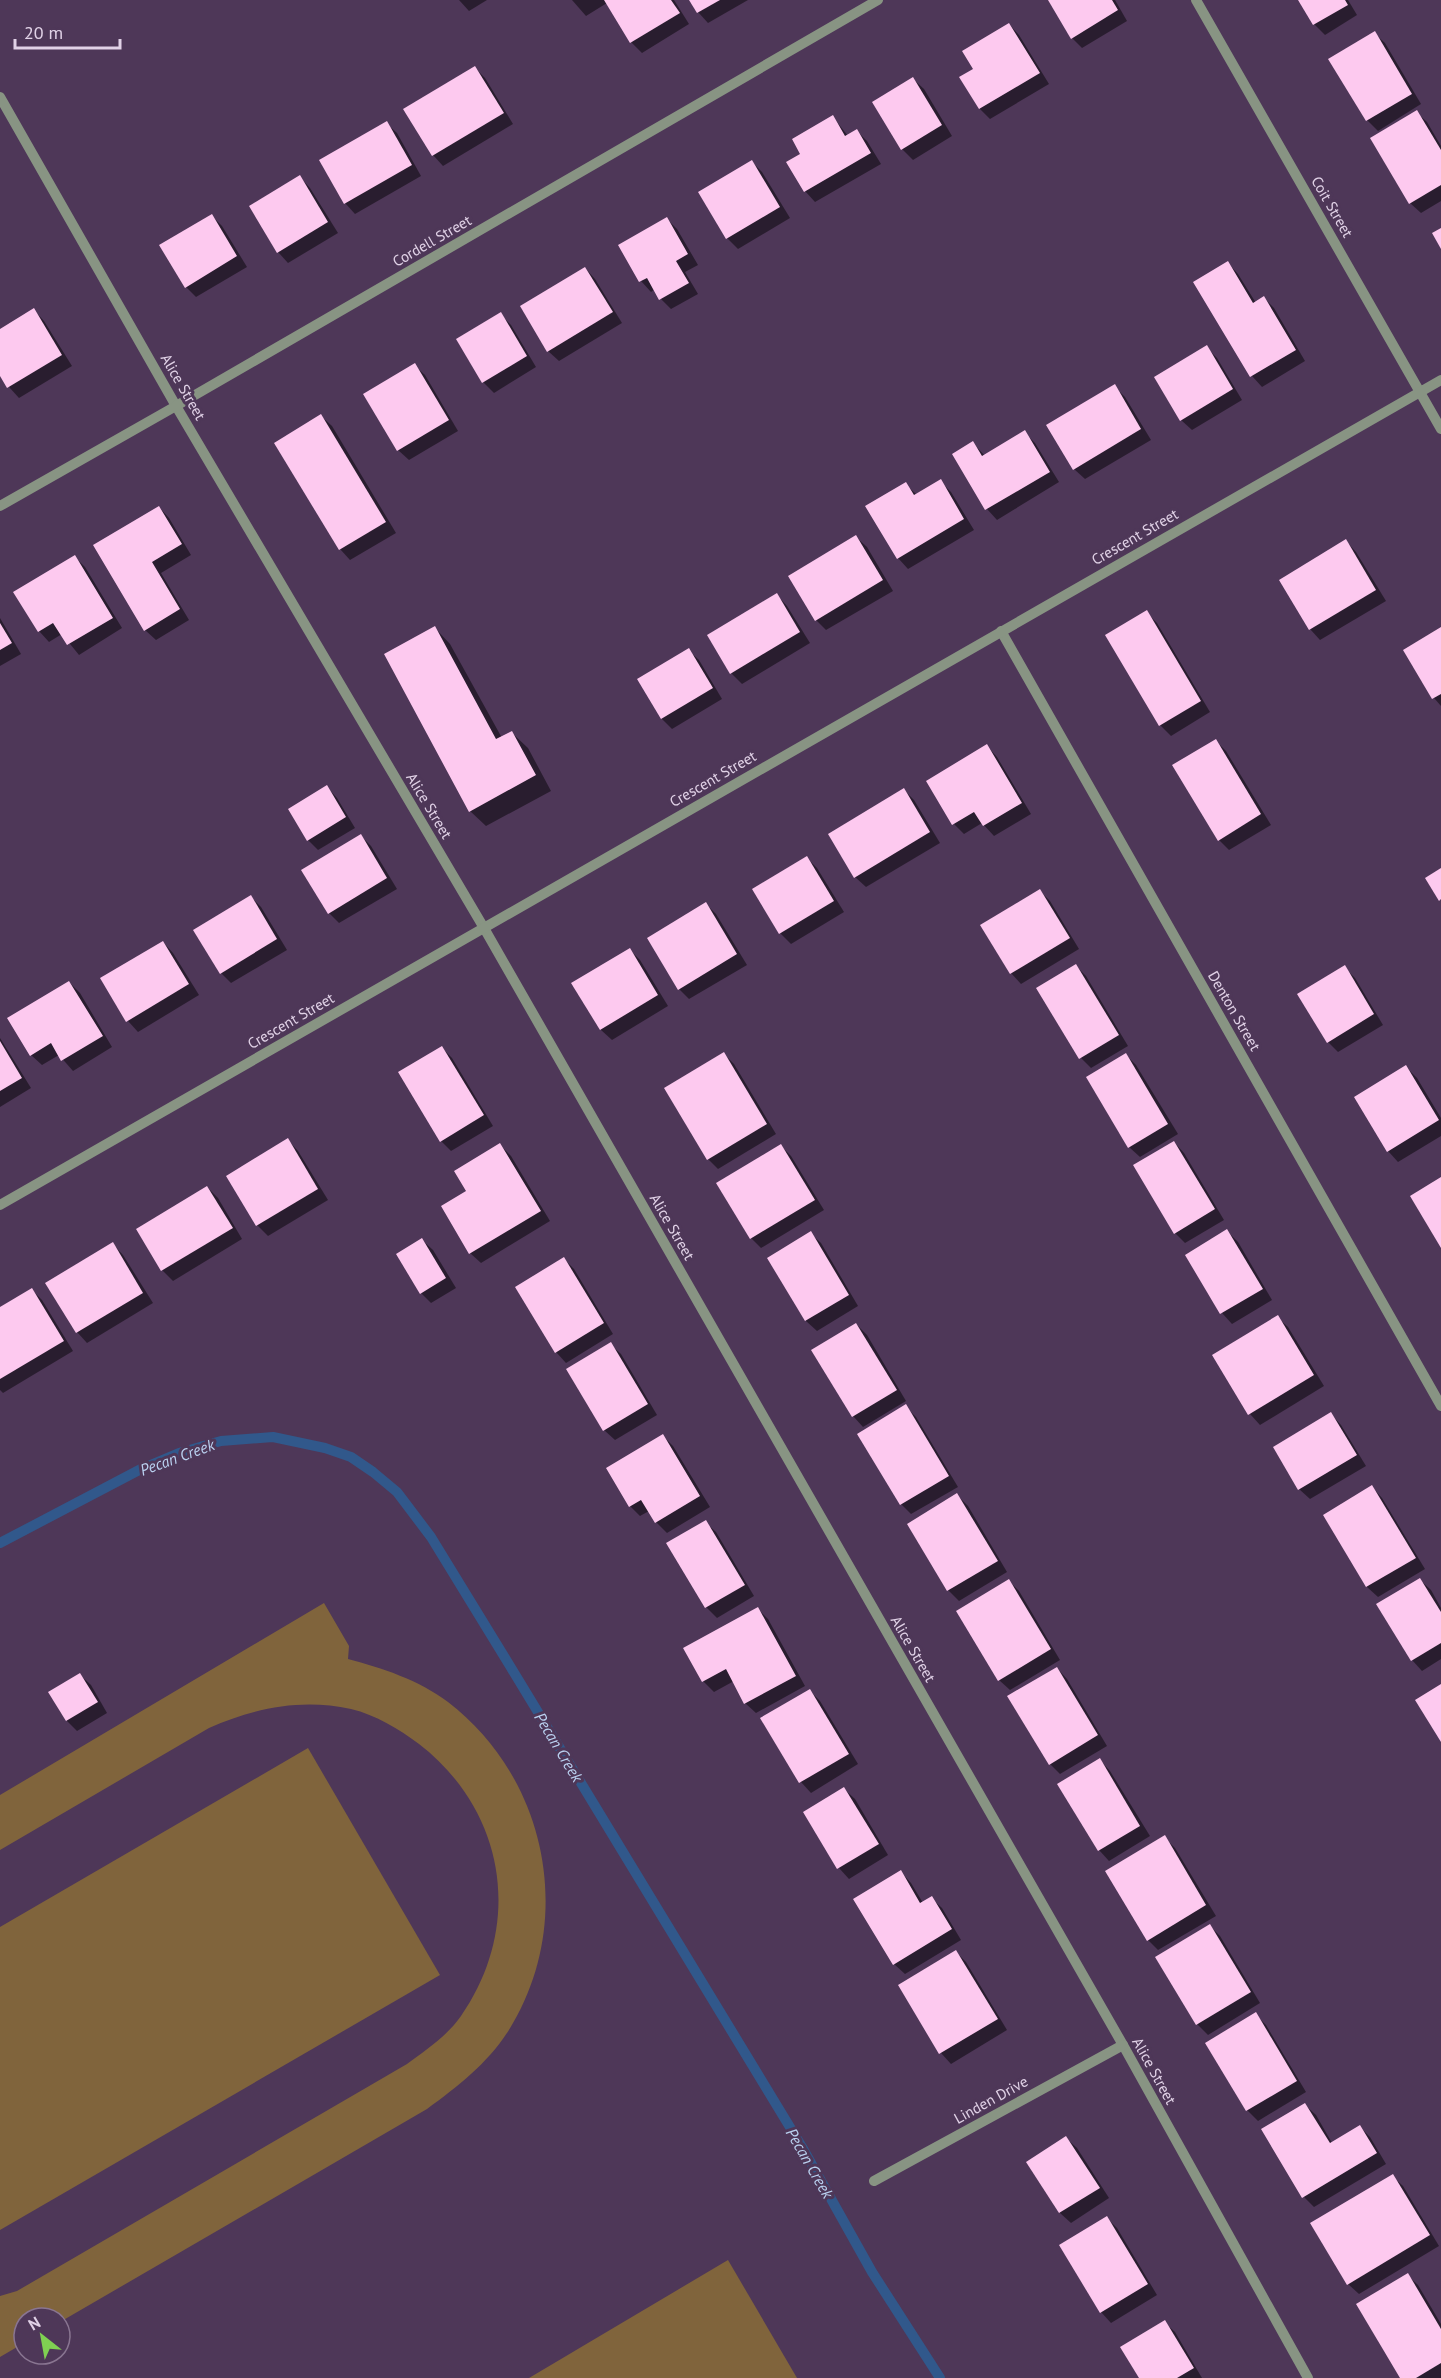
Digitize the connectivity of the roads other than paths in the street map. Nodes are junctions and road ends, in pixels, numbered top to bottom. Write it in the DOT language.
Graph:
graph roads {
  1 [pos="878,0"];
  2 [pos="1196,0"];
  3 [pos="0,97"];
  4 [pos="1441,380"];
  5 [pos="1420,392"];
  6 [pos="176,406"];
  7 [pos="1441,429"];
  8 [pos="0,506"];
  9 [pos="1001,631"];
  10 [pos="484,928"];
  11 [pos="0,1205"];
  12 [pos="1441,1406"];
  13 [pos="1123,2045"];
  14 [pos="874,2181"];
  15 [pos="1308,2378"];
  1 -- 6 [label="street, Cordell Street"];
  2 -- 5 [label="street, Coit Street"];
  3 -- 6 [label="street, Alice Street"];
  4 -- 5 [label="street, Crescent Street"];
  5 -- 7 [label="street, Coit Street"];
  5 -- 9 [label="street, Crescent Street"];
  6 -- 8 [label="street, Cordell Street"];
  6 -- 10 [label="street, Alice Street"];
  9 -- 10 [label="street, Crescent Street"];
  9 -- 12 [label="street, Denton Street"];
  10 -- 11 [label="street, Crescent Street"];
  10 -- 13 [label="street, Alice Street"];
  13 -- 14 [label="street, Linden Drive"];
  13 -- 15 [label="street, Alice Street"];
}
